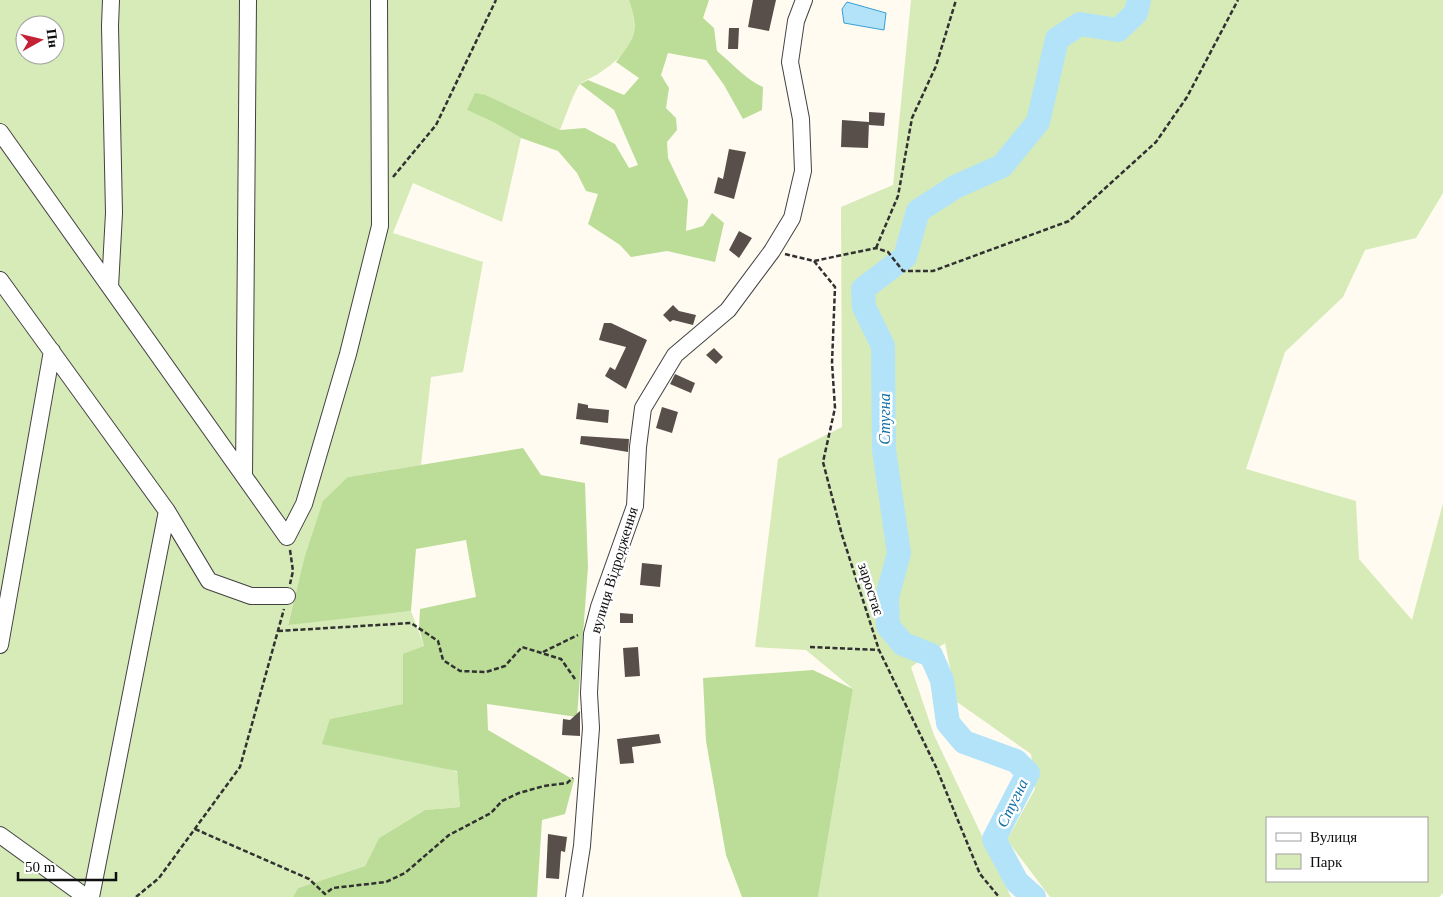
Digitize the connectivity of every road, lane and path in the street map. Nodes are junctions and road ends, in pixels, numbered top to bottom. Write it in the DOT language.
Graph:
graph roads {
  1 [pos="111,0"];
  2 [pos="248,0"];
  3 [pos="380,0"];
  4 [pos="496,0"];
  5 [pos="804,0"];
  6 [pos="956,0"];
  7 [pos="1238,0"];
  8 [pos="0,132"];
  9 [pos="379,192"];
  10 [pos="876,248"];
  11 [pos="772,251"];
  12 [pos="814,261"];
  13 [pos="0,280"];
  14 [pos="110,287"];
  15 [pos="52,351"];
  16 [pos="244,476"];
  17 [pos="167,511"];
  18 [pos="287,536"];
  19 [pos="288,596"];
  20 [pos="278,631"];
  21 [pos="592,634"];
  22 [pos="0,645"];
  23 [pos="810,647"];
  24 [pos="879,650"];
  25 [pos="542,652"];
  26 [pos="589,693"];
  27 [pos="574,777"];
  28 [pos="195,829"];
  29 [pos="0,835"];
  30 [pos="326,895"];
  31 [pos="86,897"];
  32 [pos="91,897"];
  33 [pos="136,897"];
  34 [pos="574,897"];
  35 [pos="999,897"];
  1 -- 14 [label="street"];
  2 -- 16 [label="street"];
  3 -- 9 [label="street"];
  4 -- 9 [label="path"];
  5 -- 11 [label="street, вулиця Відродження"];
  6 -- 10 [label="path"];
  7 -- 10 [label="path"];
  8 -- 14 [label="street"];
  9 -- 18 [label="street"];
  10 -- 12 [label="path"];
  11 -- 12 [label="path"];
  11 -- 21 [label="street, вулиця Відродження"];
  12 -- 24 [label="path, заростає"];
  13 -- 15 [label="street"];
  14 -- 16 [label="street"];
  15 -- 17 [label="street"];
  15 -- 22 [label="street"];
  16 -- 18 [label="street"];
  17 -- 19 [label="street"];
  17 -- 32 [label="street"];
  18 -- 19 [label="path"];
  19 -- 20 [label="path"];
  20 -- 25 [label="path"];
  20 -- 28 [label="path"];
  21 -- 25 [label="path"];
  21 -- 26 [label="street, вулиця Відродження"];
  23 -- 24 [label="path"];
  24 -- 35 [label="path, заростає"];
  25 -- 26 [label="path"];
  26 -- 34 [label="street, вулиця Відродження"];
  27 -- 30 [label="path"];
  28 -- 30 [label="path"];
  28 -- 33 [label="path"];
  29 -- 31 [label="street"];
}
